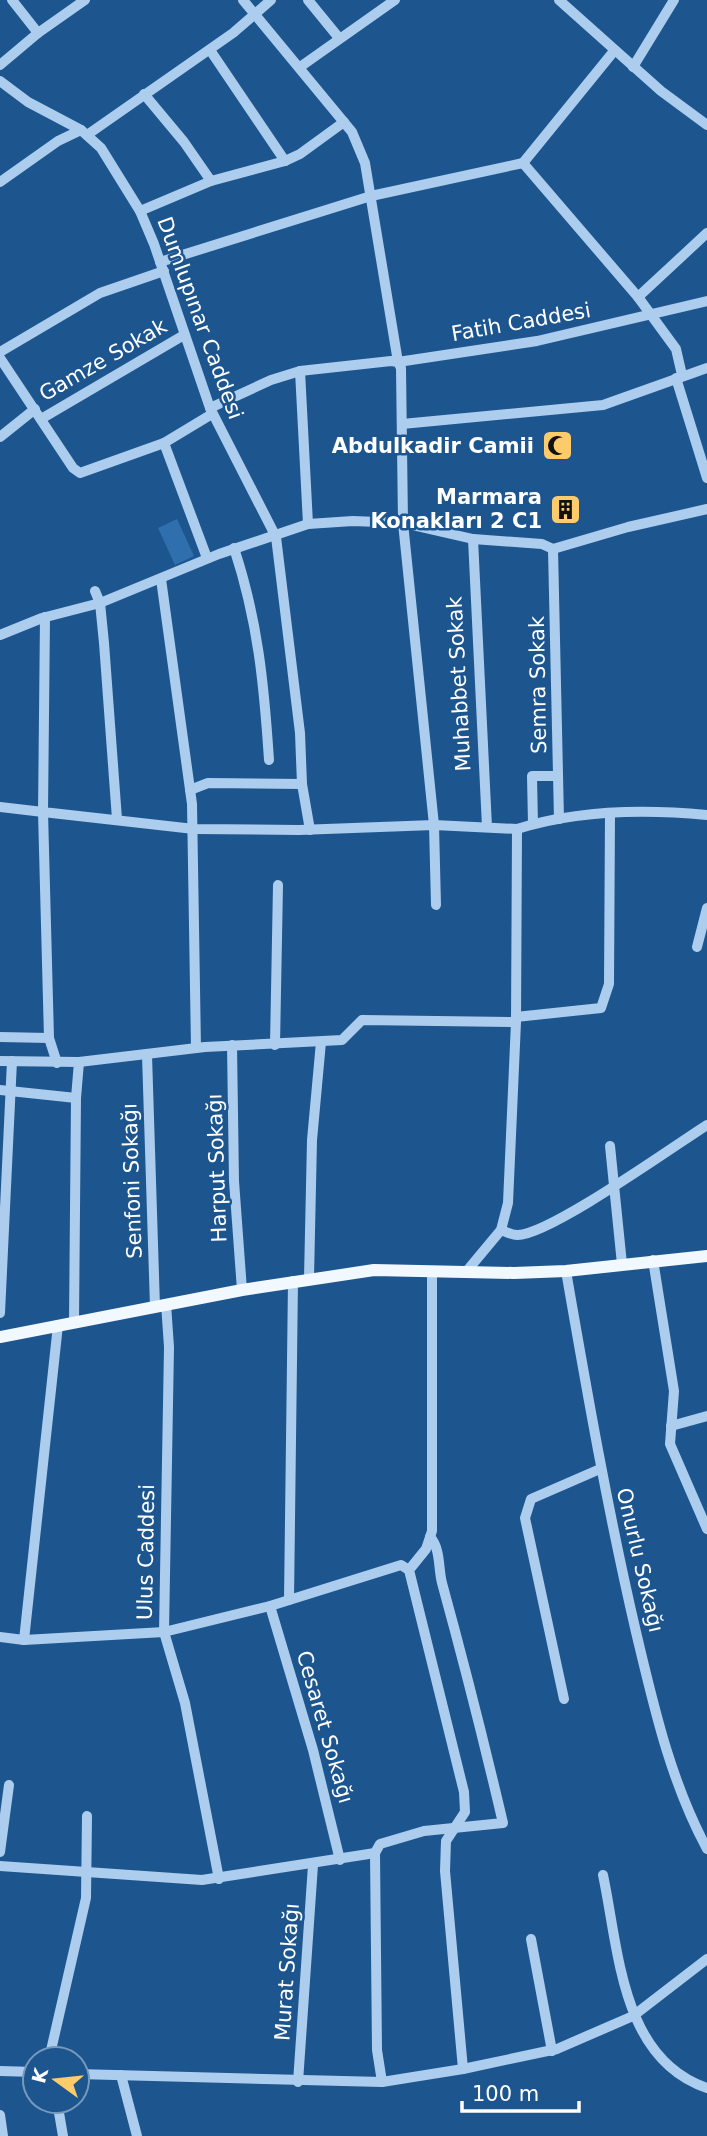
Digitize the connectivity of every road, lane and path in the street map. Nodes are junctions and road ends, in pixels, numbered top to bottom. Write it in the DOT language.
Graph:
graph roads {
  1 [pos="12,0"];
  2 [pos="85,0"];
  3 [pos="243,0"];
  4 [pos="271,0"];
  5 [pos="308,0"];
  6 [pos="395,0"];
  7 [pos="559,0"];
  8 [pos="674,0"];
  9 [pos="256,13"];
  10 [pos="38,33"];
  11 [pos="339,38"];
  12 [pos="209,50"];
  13 [pos="614,51"];
  14 [pos="0,65"];
  15 [pos="300,67"];
  16 [pos="633,67"];
  17 [pos="0,81"];
  18 [pos="144,94"];
  19 [pos="344,122"];
  20 [pos="707,125"];
  21 [pos="84,132"];
  22 [pos="285,161"];
  23 [pos="523,163"];
  24 [pos="211,181"];
  25 [pos="0,182"];
  26 [pos="371,196"];
  27 [pos="140,211"];
  28 [pos="707,233"];
  29 [pos="162,266"];
  30 [pos="638,297"];
  31 [pos="707,300"];
  32 [pos="649,312"];
  33 [pos="184,335"];
  34 [pos="0,352"];
  35 [pos="0,358"];
  36 [pos="398,362"];
  37 [pos="707,368"];
  38 [pos="300,371"];
  39 [pos="679,376"];
  40 [pos="34,409"];
  41 [pos="211,411"];
  42 [pos="41,419"];
  43 [pos="402,425"];
  44 [pos="0,437"];
  45 [pos="164,443"];
  46 [pos="707,478"];
  47 [pos="707,509"];
  48 [pos="403,523"];
  49 [pos="308,524"];
  50 [pos="276,537"];
  51 [pos="473,539"];
  52 [pos="234,548"];
  53 [pos="553,550"];
  54 [pos="207,558"];
  55 [pos="161,579"];
  56 [pos="95,591"];
  57 [pos="100,603"];
  58 [pos="45,617"];
  59 [pos="0,635"];
  60 [pos="269,760"];
  61 [pos="558,776"];
  62 [pos="302,784"];
  63 [pos="190,790"];
  64 [pos="0,807"];
  65 [pos="43,812"];
  66 [pos="610,814"];
  67 [pos="707,815"];
  68 [pos="117,819"];
  69 [pos="559,819"];
  70 [pos="533,824"];
  71 [pos="434,825"];
  72 [pos="487,827"];
  73 [pos="194,829"];
  74 [pos="517,829"];
  75 [pos="310,830"];
  76 [pos="278,885"];
  77 [pos="436,905"];
  78 [pos="707,908"];
  79 [pos="696,947"];
  80 [pos="516,1019"];
  81 [pos="0,1037"];
  82 [pos="49,1038"];
  83 [pos="321,1042"];
  84 [pos="232,1045"];
  85 [pos="275,1045"];
  86 [pos="196,1048"];
  87 [pos="147,1055"];
  88 [pos="0,1061"];
  89 [pos="12,1061"];
  90 [pos="79,1062"];
  91 [pos="57,1063"];
  92 [pos="5,1092"];
  93 [pos="76,1098"];
  94 [pos="707,1125"];
  95 [pos="610,1146"];
  96 [pos="613,1186"];
  97 [pos="501,1230"];
  98 [pos="707,1256"];
  99 [pos="653,1261"];
  100 [pos="622,1264"];
  101 [pos="0,1266"];
  102 [pos="432,1271"];
  103 [pos="566,1271"];
  104 [pos="466,1272"];
  105 [pos="309,1278"];
  106 [pos="293,1281"];
  107 [pos="242,1290"];
  108 [pos="160,1306"];
  109 [pos="0,1313"];
  110 [pos="74,1322"];
  111 [pos="58,1325"];
  112 [pos="0,1337"];
  113 [pos="707,1416"];
  114 [pos="671,1426"];
  115 [pos="600,1469"];
  116 [pos="707,1529"];
  117 [pos="430,1538"];
  118 [pos="409,1570"];
  119 [pos="289,1600"];
  120 [pos="270,1606"];
  121 [pos="164,1632"];
  122 [pos="0,1637"];
  123 [pos="23,1640"];
  124 [pos="565,1699"];
  125 [pos="9,1785"];
  126 [pos="87,1816"];
  127 [pos="456,1828"];
  128 [pos="707,1849"];
  129 [pos="0,1852"];
  130 [pos="375,1853"];
  131 [pos="341,1860"];
  132 [pos="313,1865"];
  133 [pos="0,1866"];
  134 [pos="85,1872"];
  135 [pos="603,1875"];
  136 [pos="219,1879"];
  137 [pos="531,1940"];
  138 [pos="707,1959"];
  139 [pos="633,2016"];
  140 [pos="52,2045"];
  141 [pos="552,2050"];
  142 [pos="463,2069"];
  143 [pos="0,2071"];
  144 [pos="21,2072"];
  145 [pos="91,2074"];
  146 [pos="121,2075"];
  147 [pos="298,2082"];
  148 [pos="382,2082"];
  149 [pos="707,2088"];
  150 [pos="0,2115"];
  151 [pos="59,2115"];
  152 [pos="2,2136"];
  153 [pos="63,2136"];
  154 [pos="137,2136"];
  1 -- 10 [label="street"];
  2 -- 10 [label="street"];
  3 -- 9 [label="street"];
  4 -- 9 [label="street"];
  5 -- 11 [label="street"];
  6 -- 11 [label="street"];
  7 -- 13 [label="street"];
  8 -- 16 [label="street"];
  9 -- 12 [label="street"];
  9 -- 15 [label="street"];
  10 -- 14 [label="street"];
  11 -- 15 [label="street"];
  12 -- 18 [label="street"];
  12 -- 22 [label="street"];
  13 -- 16 [label="street"];
  13 -- 23 [label="street"];
  15 -- 19 [label="street"];
  16 -- 20 [label="street"];
  17 -- 21 [label="street, Dumlupınar Caddesi"];
  18 -- 21 [label="street"];
  18 -- 24 [label="street"];
  19 -- 22 [label="street"];
  19 -- 26 [label="street"];
  21 -- 25 [label="street"];
  21 -- 27 [label="street, Dumlupınar Caddesi"];
  22 -- 24 [label="street"];
  23 -- 26 [label="street"];
  23 -- 30 [label="street"];
  24 -- 27 [label="street"];
  26 -- 29 [label="street"];
  26 -- 36 [label="street"];
  27 -- 29 [label="street, Dumlupınar Caddesi"];
  28 -- 30 [label="street"];
  29 -- 33 [label="street, Dumlupınar Caddesi"];
  29 -- 34 [label="street"];
  30 -- 32 [label="street"];
  31 -- 32 [label="street, Fatih Caddesi"];
  32 -- 36 [label="street, Fatih Caddesi"];
  32 -- 39 [label="street"];
  33 -- 41 [label="street, Dumlupınar Caddesi"];
  33 -- 42 [label="street, Gamze Sokak"];
  35 -- 40 [label="street"];
  36 -- 38 [label="street, Fatih Caddesi"];
  36 -- 43 [label="street"];
  37 -- 39 [label="street"];
  38 -- 41 [label="street, Fatih Caddesi"];
  38 -- 49 [label="street"];
  39 -- 43 [label="street"];
  39 -- 46 [label="street"];
  40 -- 42 [label="street"];
  40 -- 44 [label="street"];
  41 -- 45 [label="street, Fatih Caddesi"];
  41 -- 50 [label="street, Dumlupınar Caddesi"];
  42 -- 45 [label="street, Fatih Caddesi"];
  43 -- 48 [label="street"];
  45 -- 54 [label="street"];
  47 -- 53 [label="street"];
  48 -- 49 [label="street"];
  48 -- 51 [label="street"];
  48 -- 71 [label="street"];
  49 -- 50 [label="street"];
  50 -- 52 [label="street"];
  50 -- 62 [label="street"];
  51 -- 53 [label="street"];
  51 -- 72 [label="street, Muhabbet Sokak"];
  52 -- 54 [label="street"];
  52 -- 60 [label="street"];
  53 -- 61 [label="street, Semra Sokak"];
  54 -- 55 [label="street"];
  55 -- 57 [label="street"];
  55 -- 63 [label="street"];
  56 -- 57 [label="street"];
  57 -- 58 [label="street"];
  57 -- 68 [label="street"];
  58 -- 59 [label="street"];
  58 -- 65 [label="street"];
  61 -- 69 [label="street, Semra Sokak"];
  61 -- 70 [label="street"];
  62 -- 63 [label="street"];
  62 -- 75 [label="street"];
  63 -- 73 [label="street"];
  64 -- 65 [label="street"];
  65 -- 68 [label="street"];
  65 -- 82 [label="street"];
  66 -- 67 [label="street"];
  66 -- 69 [label="street"];
  66 -- 80 [label="street"];
  68 -- 73 [label="street"];
  69 -- 70 [label="street"];
  70 -- 74 [label="street"];
  71 -- 72 [label="street"];
  71 -- 75 [label="street"];
  71 -- 77 [label="street"];
  72 -- 74 [label="street"];
  73 -- 75 [label="street"];
  73 -- 86 [label="street"];
  74 -- 80 [label="street"];
  76 -- 85 [label="street"];
  78 -- 79 [label="street"];
  80 -- 83 [label="street"];
  80 -- 97 [label="street"];
  81 -- 82 [label="street"];
  82 -- 91 [label="street"];
  83 -- 85 [label="street"];
  83 -- 105 [label="street"];
  84 -- 85 [label="street"];
  84 -- 86 [label="street"];
  84 -- 107 [label="street, Harput Sokağı"];
  86 -- 87 [label="street"];
  87 -- 90 [label="street"];
  87 -- 108 [label="street, Senfoni Sokağı"];
  88 -- 89 [label="street"];
  89 -- 91 [label="street"];
  89 -- 92 [label="street"];
  90 -- 91 [label="street"];
  90 -- 93 [label="street"];
  92 -- 93 [label="street"];
  92 -- 101 [label="street"];
  93 -- 110 [label="street"];
  94 -- 96 [label="street"];
  95 -- 96 [label="street"];
  96 -- 97 [label="street"];
  96 -- 100 [label="street"];
  97 -- 104 [label="street"];
  98 -- 99 [label="main road"];
  99 -- 100 [label="main road"];
  99 -- 114 [label="street"];
  100 -- 103 [label="main road"];
  101 -- 109 [label="street"];
  102 -- 104 [label="main road"];
  102 -- 105 [label="main road"];
  102 -- 117 [label="street"];
  103 -- 104 [label="main road"];
  103 -- 115 [label="street, Onurlu Sokağı"];
  105 -- 106 [label="main road"];
  106 -- 107 [label="main road"];
  106 -- 119 [label="street"];
  107 -- 108 [label="main road"];
  108 -- 110 [label="main road"];
  108 -- 121 [label="street, Ulus Caddesi"];
  110 -- 111 [label="main road"];
  111 -- 112 [label="main road"];
  111 -- 123 [label="street"];
  113 -- 114 [label="street"];
  114 -- 116 [label="street"];
  115 -- 124 [label="street"];
  115 -- 128 [label="street, Onurlu Sokağı"];
  117 -- 118 [label="street"];
  117 -- 127 [label="street"];
  118 -- 119 [label="street"];
  118 -- 127 [label="street"];
  119 -- 120 [label="street"];
  120 -- 121 [label="street"];
  120 -- 131 [label="street, Cesaret Sokağı"];
  121 -- 123 [label="street"];
  121 -- 136 [label="street, Ulus Caddesi"];
  122 -- 123 [label="street"];
  125 -- 129 [label="street"];
  126 -- 134 [label="street"];
  127 -- 130 [label="street"];
  127 -- 142 [label="street"];
  130 -- 131 [label="street"];
  130 -- 148 [label="street"];
  131 -- 132 [label="street"];
  132 -- 136 [label="street"];
  132 -- 147 [label="street, Murat Sokağı"];
  133 -- 134 [label="street"];
  134 -- 136 [label="street"];
  134 -- 140 [label="street"];
  135 -- 139 [label="street"];
  137 -- 141 [label="street"];
  138 -- 139 [label="street"];
  139 -- 141 [label="street"];
  139 -- 149 [label="street"];
  141 -- 142 [label="street"];
  142 -- 148 [label="street"];
  143 -- 144 [label="street"];
  145 -- 146 [label="street"];
  146 -- 147 [label="street"];
  146 -- 154 [label="street"];
  147 -- 148 [label="street"];
  150 -- 152 [label="street"];
  151 -- 153 [label="street"];
}
